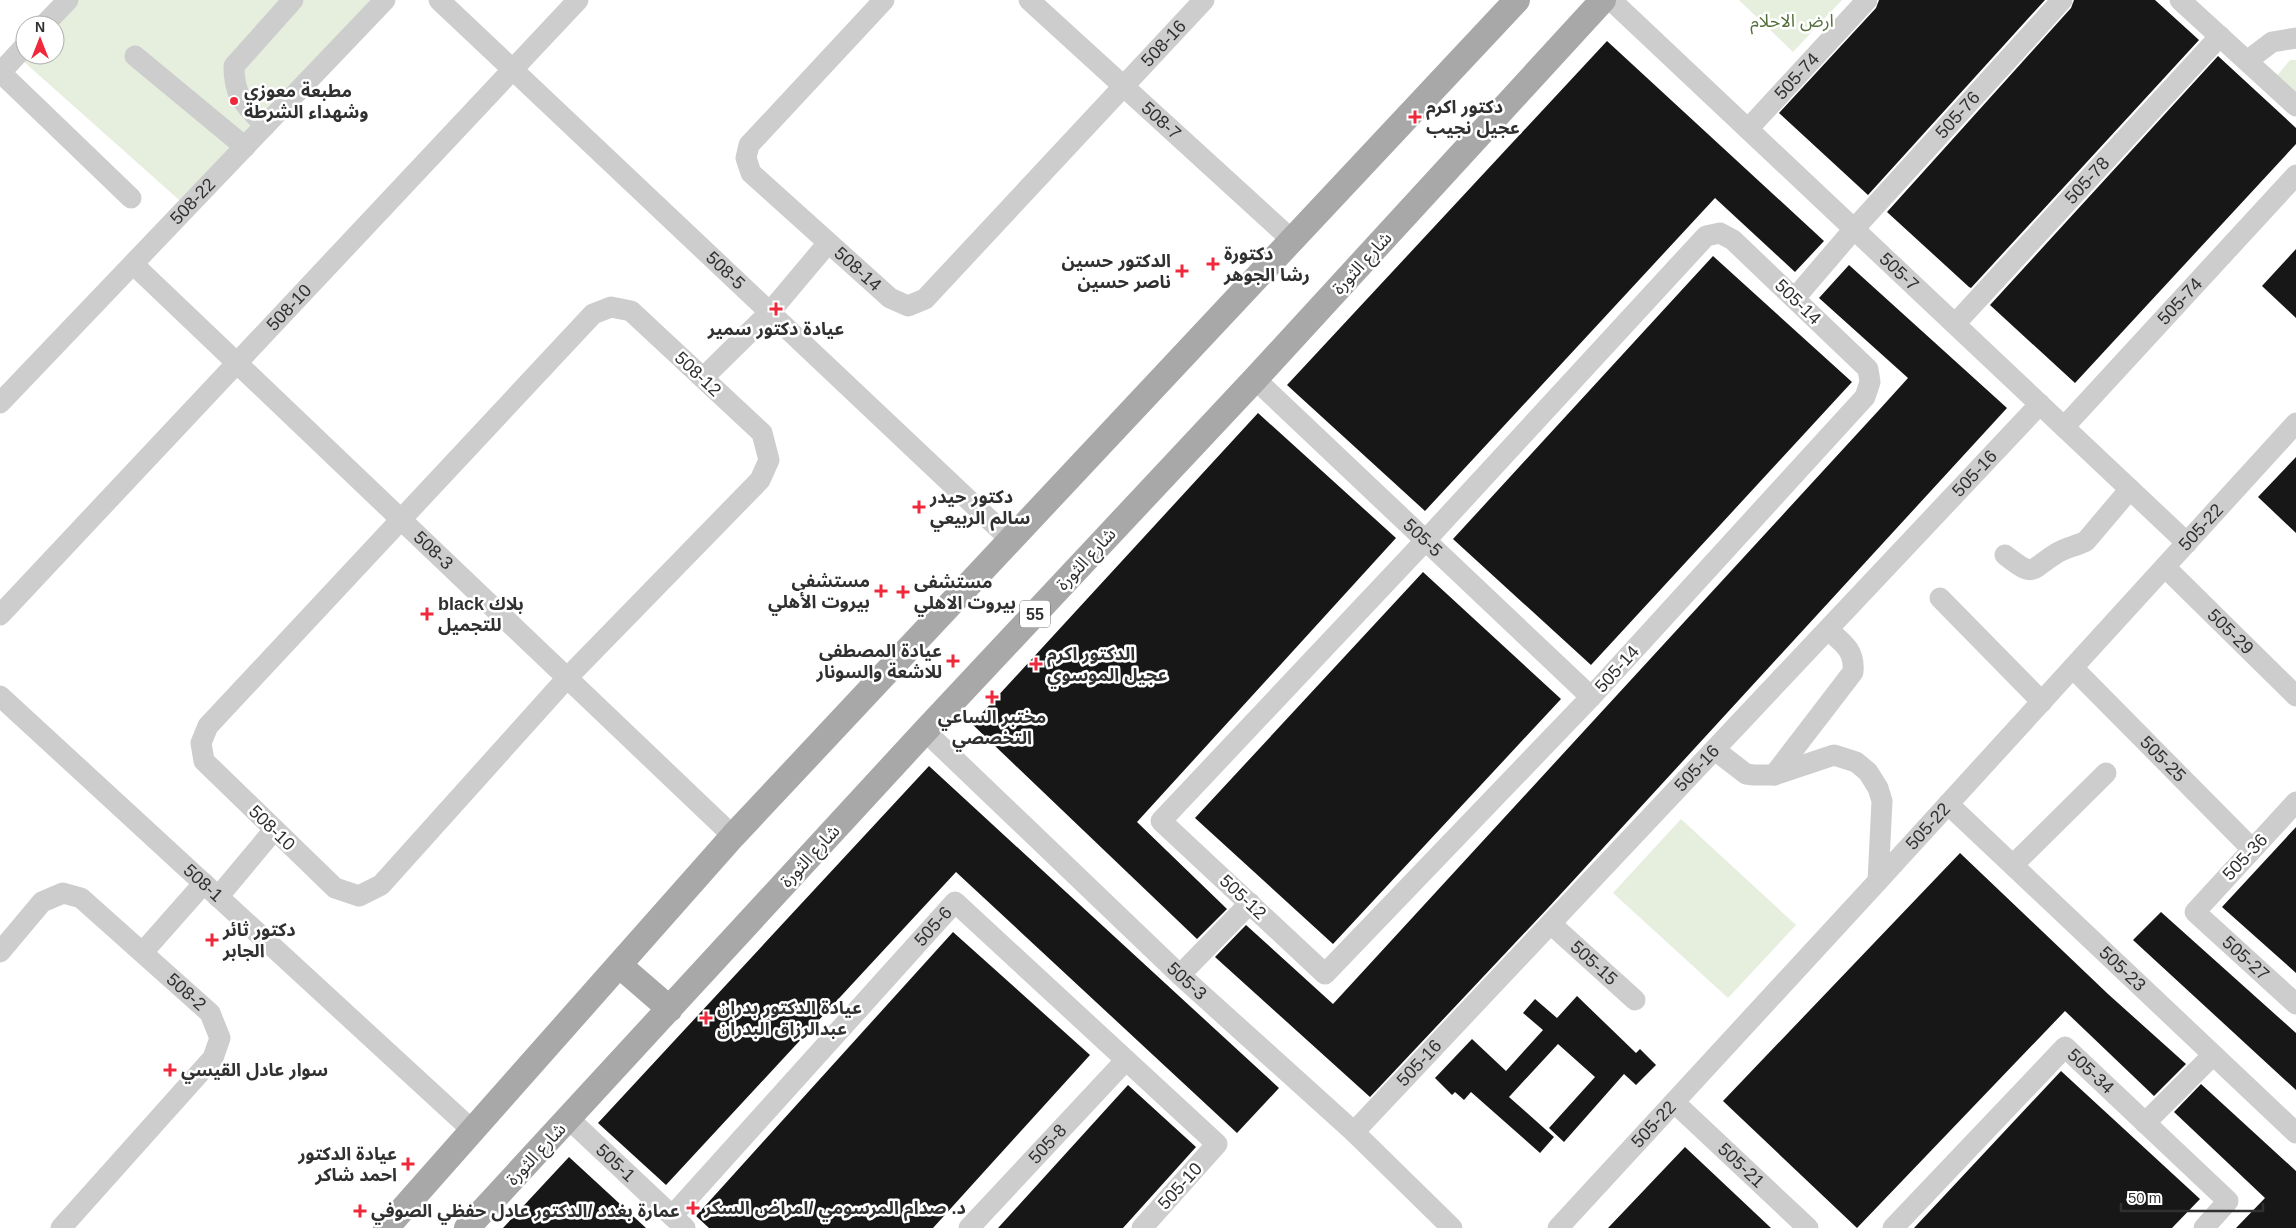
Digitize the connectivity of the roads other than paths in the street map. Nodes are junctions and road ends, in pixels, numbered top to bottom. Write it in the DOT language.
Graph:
graph roads {
  1 [pos="68,0"];
  2 [pos="293,0"];
  3 [pos="385,0"];
  4 [pos="439,0"];
  5 [pos="578,0"];
  6 [pos="884,0"];
  7 [pos="1029,0"];
  8 [pos="1204,0"];
  9 [pos="1516,0"];
  10 [pos="1603,0"];
  11 [pos="1611,0"];
  12 [pos="1867,0"];
  13 [pos="2062,0"];
  14 [pos="2180,0"];
  15 [pos="54,15"];
  16 [pos="2220,36"];
  17 [pos="2296,38"];
  18 [pos="15,56"];
  19 [pos="135,56"];
  20 [pos="2247,61"];
  21 [pos="513,70"];
  22 [pos="0,72"];
  23 [pos="1124,87"];
  24 [pos="2296,106"];
  25 [pos="265,126"];
  26 [pos="1748,130"];
  27 [pos="245,147"];
  28 [pos="2296,175"];
  29 [pos="131,198"];
  30 [pos="1854,229"];
  31 [pos="1292,240"];
  32 [pos="828,243"];
  33 [pos="133,264"];
  34 [pos="1794,298"];
  35 [pos="770,312"];
  36 [pos="1955,324"];
  37 [pos="237,363"];
  38 [pos="703,378"];
  39 [pos="1256,379"];
  40 [pos="0,403"];
  41 [pos="2040,404"];
  42 [pos="2296,423"];
  43 [pos="2064,427"];
  44 [pos="2130,489"];
  45 [pos="400,519"];
  46 [pos="1011,540"];
  47 [pos="1425,541"];
  48 [pos="2187,543"];
  49 [pos="2005,555"];
  50 [pos="2165,567"];
  51 [pos="1940,598"];
  52 [pos="0,615"];
  53 [pos="1828,630"];
  54 [pos="2073,668"];
  55 [pos="567,678"];
  56 [pos="0,696"];
  57 [pos="2296,696"];
  58 [pos="1591,697"];
  59 [pos="2042,702"];
  60 [pos="925,732"];
  61 [pos="1715,750"];
  62 [pos="2106,773"];
  63 [pos="1774,775"];
  64 [pos="2296,802"];
  65 [pos="1948,804"];
  66 [pos="274,830"];
  67 [pos="733,836"];
  68 [pos="2252,849"];
  69 [pos="2013,865"];
  70 [pos="1878,881"];
  71 [pos="211,890"];
  72 [pos="1250,903"];
  73 [pos="2195,912"];
  74 [pos="1552,924"];
  75 [pos="0,952"];
  76 [pos="143,952"];
  77 [pos="619,965"];
  78 [pos="1180,975"];
  79 [pos="1635,1000"];
  80 [pos="2296,1004"];
  81 [pos="670,1009"];
  82 [pos="2214,1054"];
  83 [pos="1126,1060"];
  84 [pos="1675,1103"];
  85 [pos="569,1119"];
  86 [pos="2145,1123"];
  87 [pos="472,1130"];
  88 [pos="1354,1132"];
  89 [pos="2296,1133"];
  90 [pos="1217,1144"];
  91 [pos="678,1222"];
  92 [pos="1450,1227"];
  93 [pos="61,1228"];
  94 [pos="386,1228"];
  95 [pos="467,1228"];
  96 [pos="969,1228"];
  97 [pos="1142,1228"];
  98 [pos="1558,1228"];
  99 [pos="1808,1228"];
  100 [pos="1893,1228"];
  101 [pos="2204,1228"];
  1 -- 15 [label="street"];
  2 -- 25 [label="street"];
  3 -- 25 [label="street, 508-22"];
  4 -- 21 [label="street, 508-5"];
  5 -- 21 [label="street, 508-10"];
  6 -- 32 [label="street, 508-14"];
  7 -- 23 [label="street, 508-7"];
  8 -- 23 [label="street, 508-16"];
  9 -- 31 [label="main road"];
  10 -- 39 [label="main road, شارع الثورة / 55"];
  11 -- 26 [label="street, 505-7"];
  12 -- 26 [label="street, 505-74"];
  13 -- 30 [label="street, 505-76"];
  14 -- 16 [label="street"];
  16 -- 20 [label="street"];
  16 -- 36 [label="street, 505-78"];
  17 -- 20 [label="street"];
  18 -- 22 [label="street"];
  19 -- 27 [label="street"];
  20 -- 24 [label="street"];
  21 -- 35 [label="street, 508-5"];
  21 -- 37 [label="street, 508-10"];
  22 -- 29 [label="street"];
  23 -- 31 [label="street, 508-7"];
  23 -- 32 [label="street, 508-14"];
  25 -- 27 [label="street, 508-22"];
  26 -- 30 [label="street, 505-7"];
  27 -- 33 [label="street, 508-22"];
  28 -- 43 [label="street, 505-74"];
  30 -- 34 [label="street, 505-76"];
  30 -- 36 [label="street, 505-7"];
  31 -- 46 [label="main road"];
  32 -- 35 [label="street"];
  33 -- 37 [label="street, 508-3"];
  33 -- 40 [label="street, 508-22"];
  34 -- 47 [label="street, 505-14"];
  34 -- 58 [label="street, 505-14"];
  35 -- 38 [label="street"];
  35 -- 46 [label="street, 508-5"];
  36 -- 41 [label="street, 505-7"];
  37 -- 45 [label="street, 508-3"];
  37 -- 52 [label="street, 508-10"];
  38 -- 45 [label="street, 508-12"];
  38 -- 55 [label="street, 508-12"];
  39 -- 47 [label="street, 505-5"];
  39 -- 60 [label="main road, شارع الثورة / 55"];
  41 -- 43 [label="street, 505-7"];
  41 -- 53 [label="street, 505-16"];
  42 -- 48 [label="street, 505-22"];
  43 -- 44 [label="street, 505-7"];
  44 -- 48 [label="street, 505-7"];
  44 -- 49 [label="street"];
  45 -- 55 [label="street, 508-3"];
  45 -- 66 [label="street, 508-10"];
  46 -- 67 [label="main road"];
  47 -- 58 [label="street, 505-5"];
  47 -- 72 [label="street, 505-12"];
  48 -- 50 [label="street, 505-22"];
  50 -- 54 [label="street, 505-22"];
  50 -- 57 [label="street, 505-29"];
  51 -- 59 [label="street"];
  53 -- 61 [label="street, 505-16"];
  53 -- 63 [label="street"];
  54 -- 59 [label="street, 505-22"];
  54 -- 68 [label="street, 505-25"];
  55 -- 66 [label="street, 508-10"];
  55 -- 67 [label="street, 508-3"];
  56 -- 71 [label="street, 508-1"];
  58 -- 72 [label="street, 505-12"];
  59 -- 65 [label="street, 505-22"];
  60 -- 78 [label="street, 505-3"];
  60 -- 81 [label="main road, شارع الثورة / 55"];
  61 -- 63 [label="street"];
  61 -- 74 [label="street, 505-16"];
  62 -- 69 [label="street"];
  63 -- 70 [label="street"];
  64 -- 68 [label="street, 505-36"];
  65 -- 69 [label="street, 505-23"];
  65 -- 70 [label="street, 505-22"];
  66 -- 71 [label="street"];
  67 -- 77 [label="main road"];
  68 -- 73 [label="street, 505-36"];
  69 -- 82 [label="street, 505-23"];
  70 -- 84 [label="street, 505-22"];
  71 -- 76 [label="street"];
  71 -- 87 [label="street, 508-1"];
  72 -- 78 [label="street"];
  73 -- 80 [label="street, 505-27"];
  74 -- 79 [label="street, 505-15"];
  74 -- 88 [label="street, 505-16"];
  75 -- 76 [label="street, 508-2"];
  76 -- 93 [label="street, 508-2"];
  77 -- 81 [label="main road"];
  77 -- 87 [label="main road"];
  78 -- 88 [label="street, 505-3"];
  81 -- 85 [label="main road, شارع الثورة / 55"];
  82 -- 86 [label="street"];
  82 -- 89 [label="street, 505-23"];
  83 -- 90 [label="street, 505-6"];
  83 -- 91 [label="street, 505-6"];
  83 -- 96 [label="street, 505-8"];
  84 -- 98 [label="street, 505-22"];
  84 -- 99 [label="street, 505-21"];
  85 -- 91 [label="street, 505-1"];
  85 -- 95 [label="main road, شارع الثورة / 55"];
  86 -- 100 [label="street, 505-34"];
  86 -- 101 [label="street, 505-34"];
  87 -- 94 [label="main road"];
  88 -- 92 [label="street, 505-3"];
  90 -- 97 [label="street, 505-10"];
}
